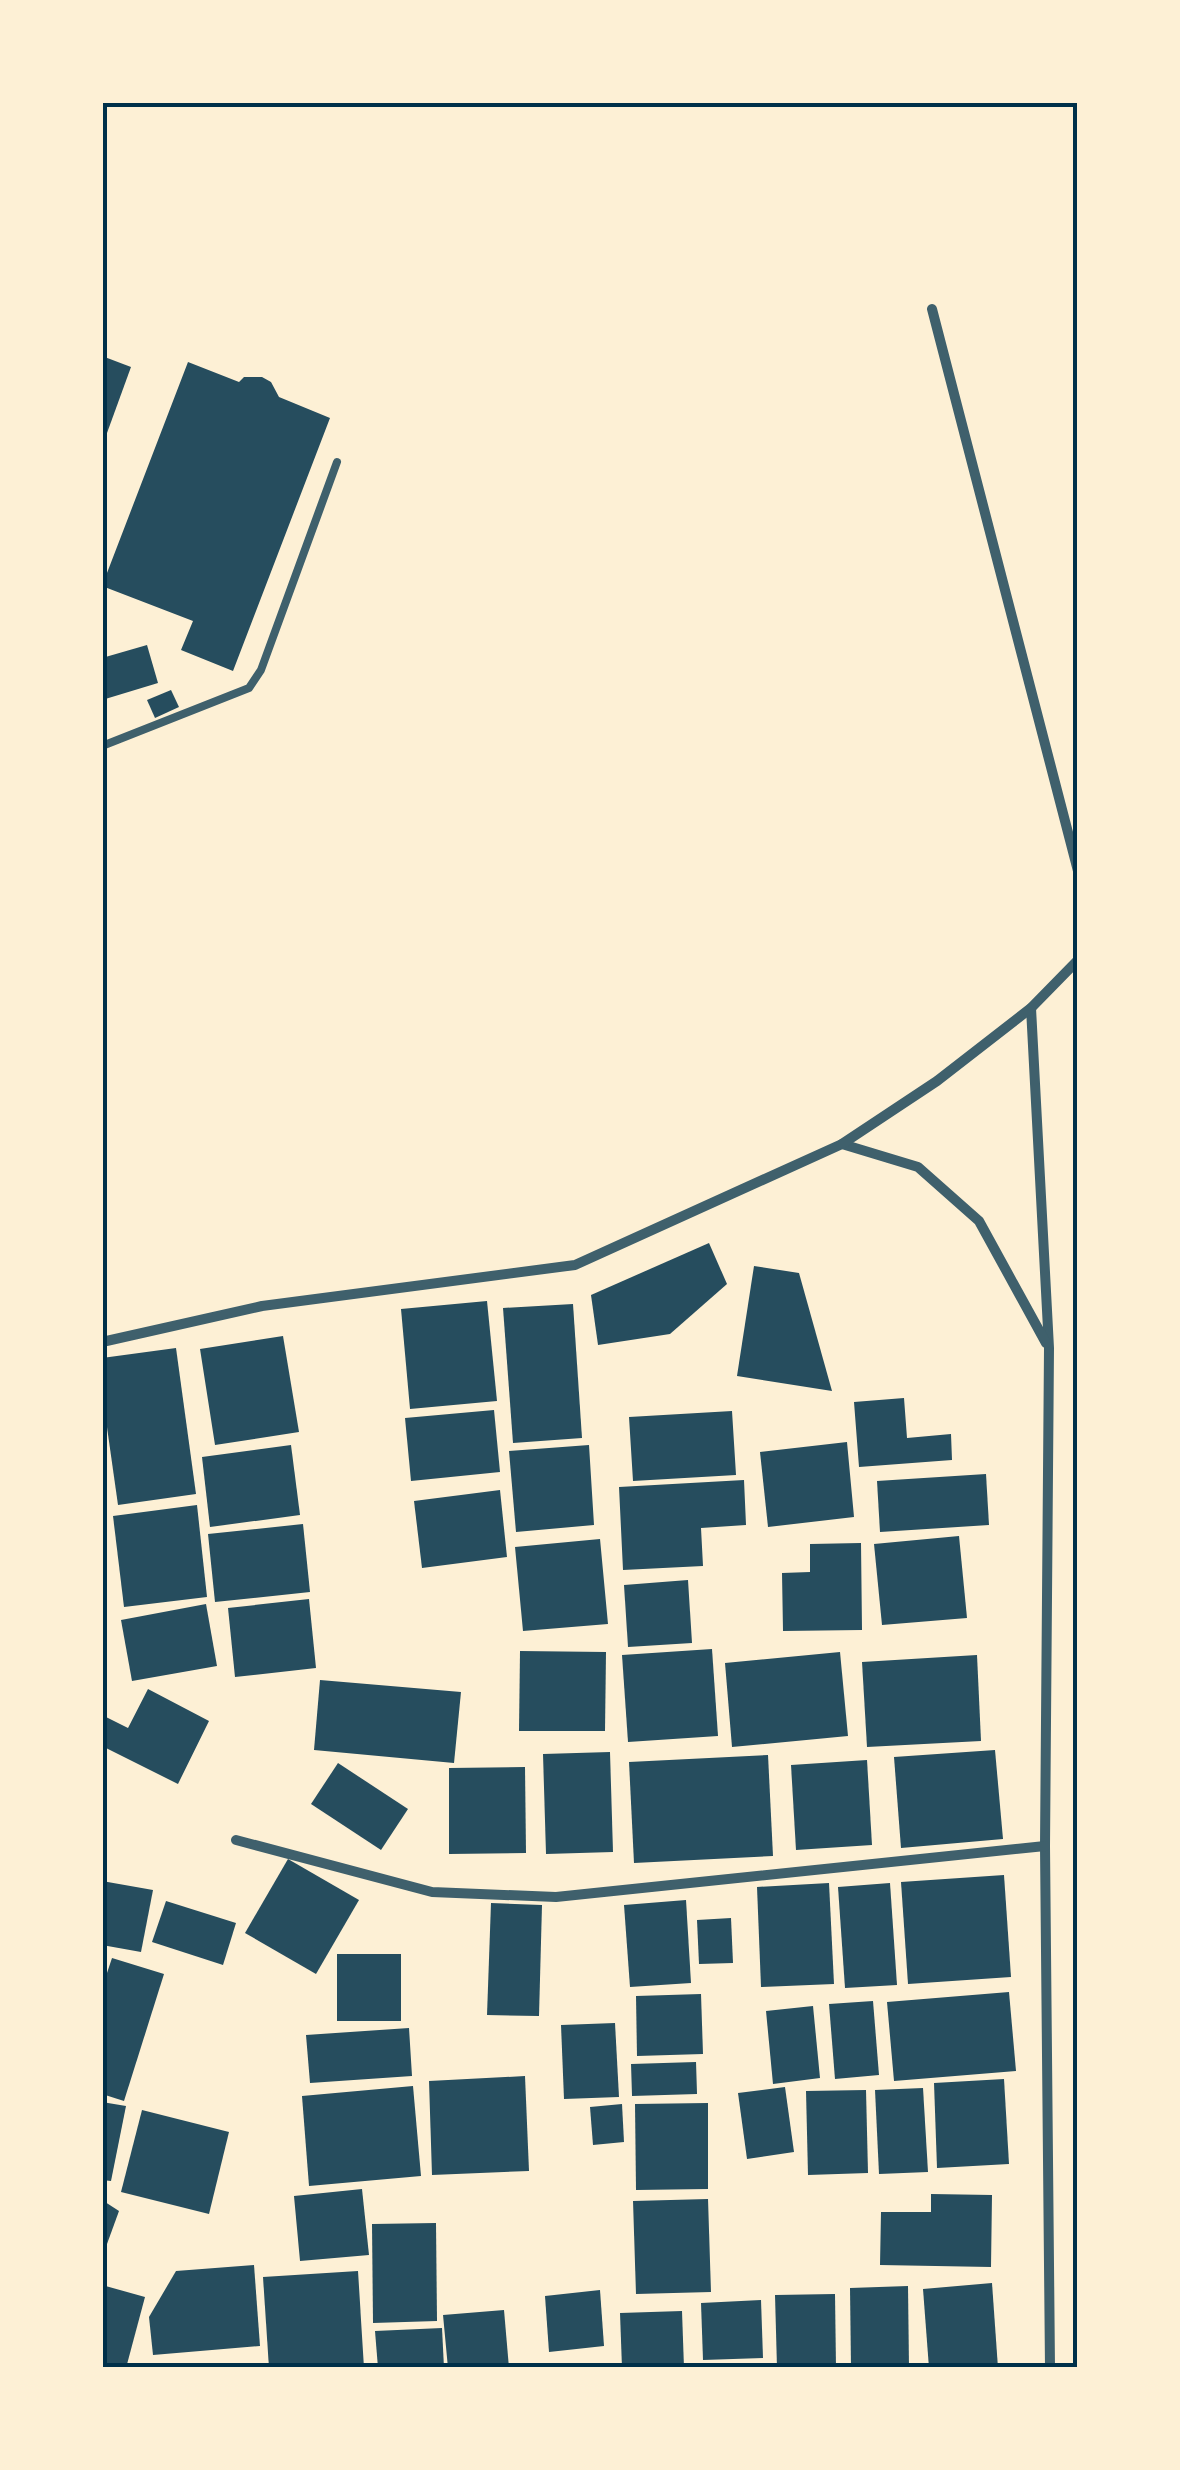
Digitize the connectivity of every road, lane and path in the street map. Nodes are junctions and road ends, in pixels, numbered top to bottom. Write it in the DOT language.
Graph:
graph roads {
  1 [pos="932,309"];
  2 [pos="337,462"];
  3 [pos="102,746"];
  4 [pos="1078,871"];
  5 [pos="1078,960"];
  6 [pos="1031,1008"];
  7 [pos="842,1144"];
  8 [pos="102,1342"];
  9 [pos="1049,1348"];
  10 [pos="236,1840"];
  11 [pos="1045,1846"];
  12 [pos="1050,2368"];
  1 -- 4 [label="street"];
  2 -- 3 [label="lane"];
  5 -- 6 [label="street"];
  6 -- 7 [label="street"];
  6 -- 9 [label="street"];
  7 -- 8 [label="street"];
  7 -- 9 [label="street"];
  9 -- 11 [label="street"];
  10 -- 11 [label="street"];
  11 -- 12 [label="street"];
}
